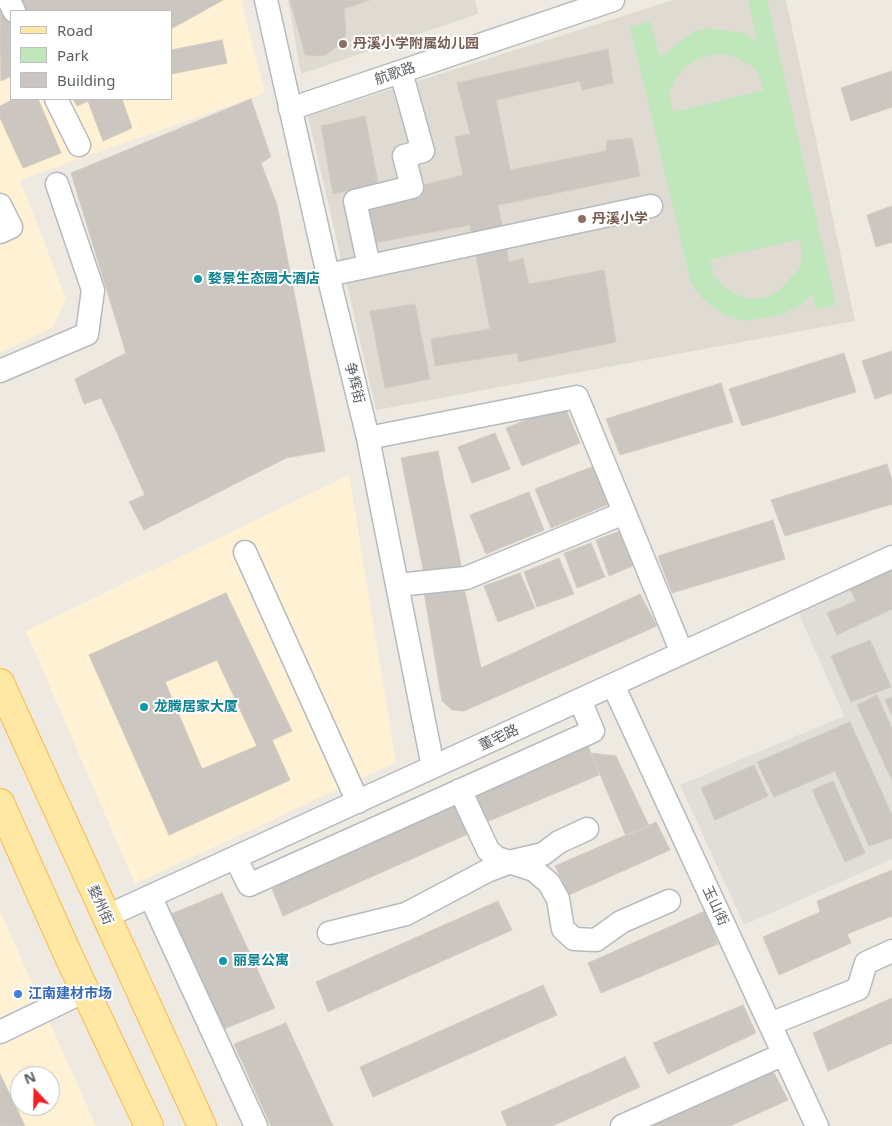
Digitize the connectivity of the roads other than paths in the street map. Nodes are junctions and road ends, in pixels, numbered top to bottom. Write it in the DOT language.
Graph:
graph roads {
  1 [pos="266,0"];
  2 [pos="613,0"];
  3 [pos="401,72"];
  4 [pos="56,100"];
  5 [pos="290,109"];
  6 [pos="79,145"];
  7 [pos="57,184"];
  8 [pos="0,205"];
  9 [pos="651,206"];
  10 [pos="0,232"];
  11 [pos="369,266"];
  12 [pos="328,275"];
  13 [pos="0,371"];
  14 [pos="368,438"];
  15 [pos="624,513"];
  16 [pos="245,552"];
  17 [pos="892,557"];
  18 [pos="397,585"];
  19 [pos="682,653"];
  20 [pos="0,682"];
  21 [pos="613,686"];
  22 [pos="580,700"];
  23 [pos="434,768"];
  24 [pos="460,790"];
  25 [pos="358,802"];
  26 [pos="2,814"];
  27 [pos="587,828"];
  28 [pos="236,859"];
  29 [pos="513,861"];
  30 [pos="152,898"];
  31 [pos="669,901"];
  32 [pos="105,918"];
  33 [pos="329,933"];
  34 [pos="892,951"];
  35 [pos="85,991"];
  36 [pos="770,1024"];
  37 [pos="0,1032"];
  38 [pos="784,1054"];
  39 [pos="149,1126"];
  40 [pos="202,1126"];
  41 [pos="256,1126"];
  42 [pos="622,1126"];
  43 [pos="816,1126"];
  1 -- 5 [label="street, 争辉街"];
  2 -- 3 [label="street, 航歌路"];
  3 -- 5 [label="street, 航歌路"];
  3 -- 11 [label="street"];
  4 -- 6 [label="street"];
  5 -- 12 [label="street, 争辉街"];
  7 -- 13 [label="street"];
  8 -- 10 [label="street"];
  9 -- 11 [label="street"];
  11 -- 12 [label="street"];
  12 -- 14 [label="street, 争辉街"];
  14 -- 15 [label="street"];
  14 -- 18 [label="street, 争辉街"];
  15 -- 18 [label="street"];
  15 -- 19 [label="street"];
  16 -- 25 [label="street"];
  17 -- 19 [label="street, 董宅路"];
  18 -- 23 [label="street, 争辉街"];
  19 -- 21 [label="street, 董宅路"];
  20 -- 32 [label="main road, 婺州街"];
  21 -- 22 [label="street, 董宅路"];
  21 -- 36 [label="street, 玉山街"];
  22 -- 23 [label="street, 董宅路"];
  22 -- 24 [label="street"];
  23 -- 25 [label="street, 董宅路"];
  24 -- 28 [label="street"];
  24 -- 29 [label="street"];
  25 -- 28 [label="street, 董宅路"];
  26 -- 35 [label="main road"];
  27 -- 29 [label="street"];
  28 -- 30 [label="street, 董宅路"];
  29 -- 31 [label="street"];
  29 -- 33 [label="street"];
  30 -- 32 [label="street, 董宅路"];
  30 -- 41 [label="street"];
  32 -- 40 [label="main road, 婺州街"];
  34 -- 36 [label="street"];
  35 -- 37 [label="street"];
  35 -- 39 [label="main road"];
  36 -- 38 [label="street, 玉山街"];
  38 -- 42 [label="street"];
  38 -- 43 [label="street, 玉山街"];
}
